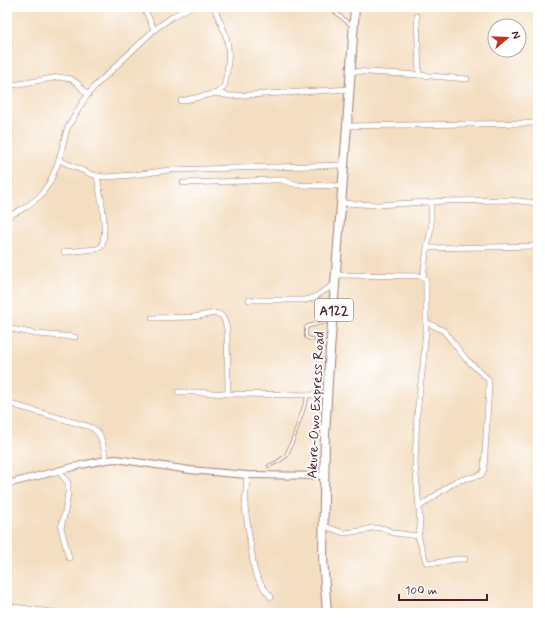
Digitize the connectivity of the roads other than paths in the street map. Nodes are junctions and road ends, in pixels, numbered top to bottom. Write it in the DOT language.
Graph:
graph roads {
  1 [pos="144,7"];
  2 [pos="190,7"];
  3 [pos="214,7"];
  4 [pos="329,7"];
  5 [pos="355,7"];
  6 [pos="417,16"];
  7 [pos="354,28"];
  8 [pos="154,30"];
  9 [pos="351,71"];
  10 [pos="419,75"];
  11 [pos="467,79"];
  12 [pos="7,86"];
  13 [pos="350,89"];
  14 [pos="217,93"];
  15 [pos="88,95"];
  16 [pos="181,101"];
  17 [pos="538,123"];
  18 [pos="347,126"];
  19 [pos="59,160"];
  20 [pos="344,165"];
  21 [pos="97,176"];
  22 [pos="183,183"];
  23 [pos="342,186"];
  24 [pos="341,202"];
  25 [pos="430,202"];
  26 [pos="538,203"];
  27 [pos="7,218"];
  28 [pos="538,246"];
  29 [pos="427,248"];
  30 [pos="64,252"];
  31 [pos="336,275"];
  32 [pos="423,276"];
  33 [pos="335,284"];
  34 [pos="248,300"];
  35 [pos="152,318"];
  36 [pos="333,321"];
  37 [pos="426,322"];
  38 [pos="7,328"];
  39 [pos="75,337"];
  40 [pos="331,343"];
  41 [pos="178,392"];
  42 [pos="228,394"];
  43 [pos="308,395"];
  44 [pos="328,395"];
  45 [pos="7,403"];
  46 [pos="106,460"];
  47 [pos="269,466"];
  48 [pos="59,471"];
  49 [pos="247,475"];
  50 [pos="325,476"];
  51 [pos="7,484"];
  52 [pos="419,507"];
  53 [pos="324,526"];
  54 [pos="418,536"];
  55 [pos="69,558"];
  56 [pos="465,559"];
  57 [pos="271,597"];
  58 [pos="7,606"];
  59 [pos="58,613"];
  60 [pos="327,613"];
  1 -- 8 [label="street"];
  2 -- 8 [label="street"];
  3 -- 14 [label="street"];
  4 -- 7 [label="lane"];
  5 -- 7 [label="highway, Akure-Owo Express Road / A122"];
  6 -- 10 [label="street"];
  7 -- 9 [label="highway, Akure-Owo Express Road / A122"];
  8 -- 15 [label="street"];
  9 -- 10 [label="street"];
  9 -- 13 [label="highway, Akure-Owo Express Road / A122"];
  10 -- 11 [label="street"];
  12 -- 15 [label="street"];
  13 -- 14 [label="street"];
  13 -- 18 [label="highway, Akure-Owo Express Road / A122"];
  14 -- 16 [label="street"];
  15 -- 19 [label="street"];
  17 -- 18 [label="street"];
  18 -- 20 [label="highway, Akure-Owo Express Road / A122"];
  19 -- 21 [label="street"];
  19 -- 27 [label="street"];
  20 -- 21 [label="street"];
  20 -- 23 [label="highway, Akure-Owo Express Road / A122"];
  21 -- 30 [label="street"];
  22 -- 23 [label="street"];
  23 -- 24 [label="highway, Akure-Owo Express Road / A122"];
  24 -- 25 [label="street"];
  24 -- 31 [label="highway, Akure-Owo Express Road / A122"];
  25 -- 26 [label="street"];
  25 -- 29 [label="street"];
  28 -- 29 [label="street"];
  29 -- 32 [label="street"];
  31 -- 32 [label="street"];
  31 -- 33 [label="highway, Akure-Owo Express Road / A122"];
  32 -- 37 [label="street"];
  33 -- 34 [label="street"];
  33 -- 36 [label="highway, Akure-Owo Express Road / A122"];
  35 -- 42 [label="street"];
  36 -- 40 [label="highway, Akure-Owo Express Road / A122"];
  36 -- 40 [label="lane"];
  37 -- 52 [label="street"];
  37 -- 52 [label="street"];
  38 -- 39 [label="street"];
  40 -- 44 [label="highway, Akure-Owo Express Road / A122"];
  41 -- 42 [label="street"];
  42 -- 43 [label="street"];
  43 -- 44 [label="street"];
  43 -- 47 [label="lane"];
  44 -- 50 [label="highway, Akure-Owo Express Road / A122"];
  45 -- 46 [label="street"];
  46 -- 48 [label="street"];
  46 -- 49 [label="street"];
  48 -- 51 [label="street"];
  48 -- 55 [label="street"];
  49 -- 50 [label="street"];
  49 -- 57 [label="street"];
  50 -- 53 [label="highway, Akure-Owo Express Road / A122"];
  52 -- 54 [label="street"];
  53 -- 54 [label="street"];
  53 -- 60 [label="highway, Akure-Owo Express Road / A122"];
  54 -- 56 [label="street"];
  58 -- 59 [label="street"];
}
